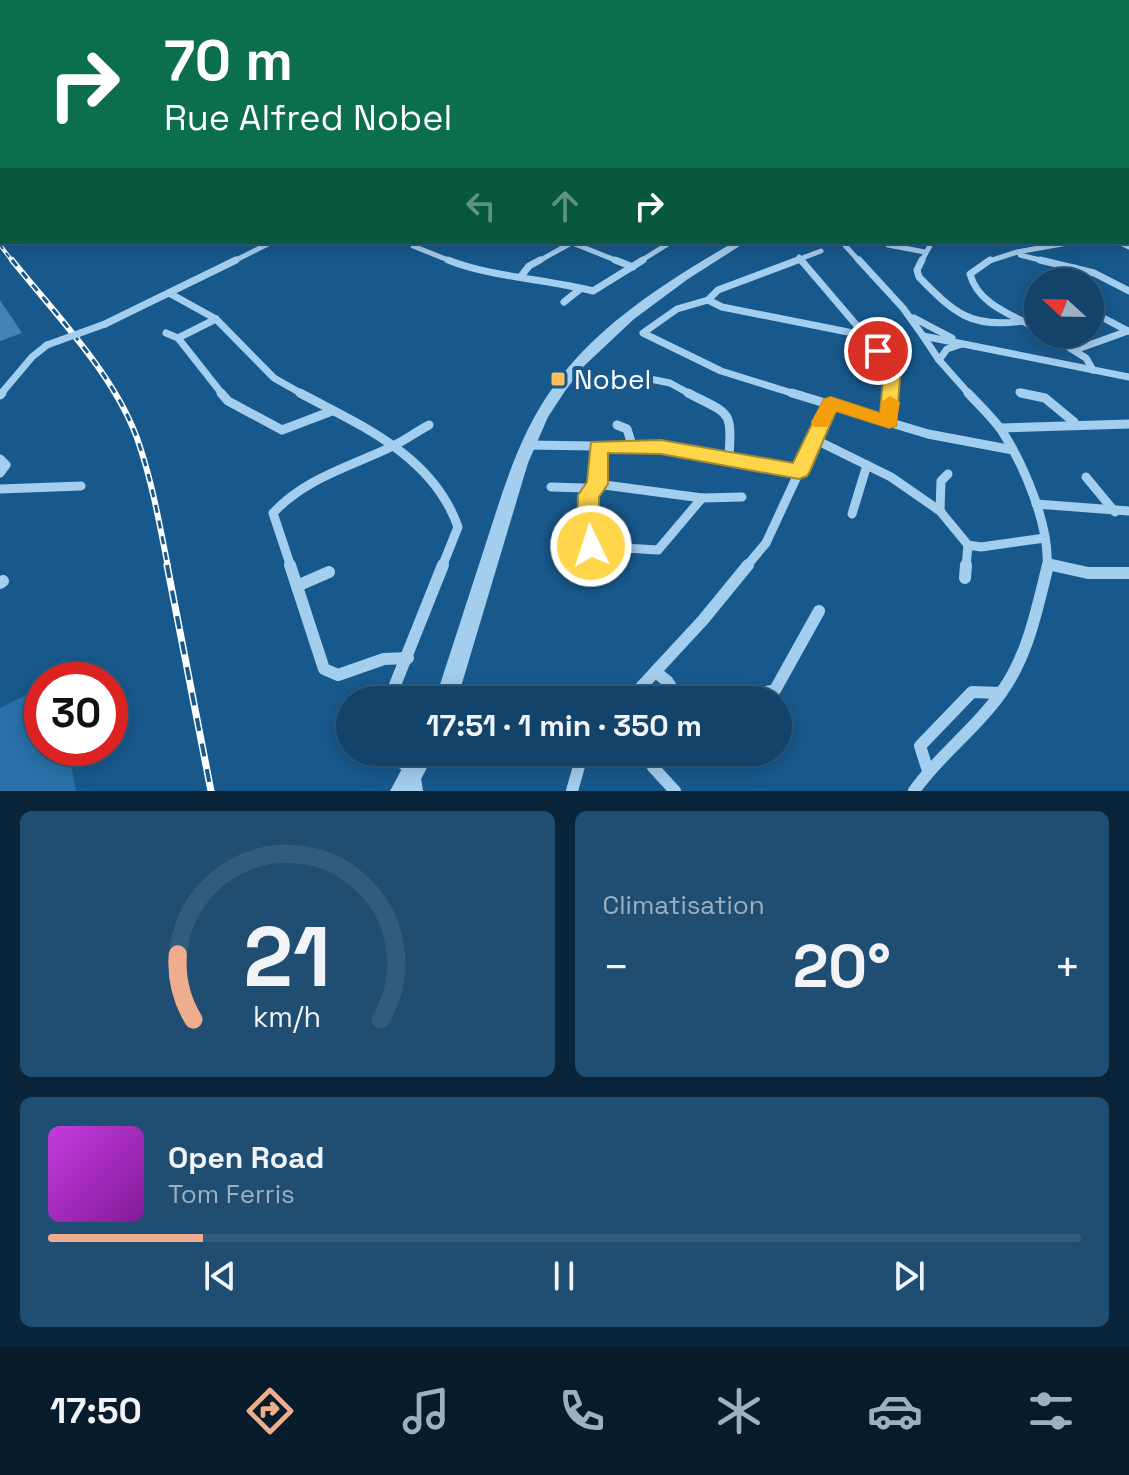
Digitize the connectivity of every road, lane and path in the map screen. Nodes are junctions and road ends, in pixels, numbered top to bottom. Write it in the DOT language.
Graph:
graph roads {
  1 [pos="268,244"];
  2 [pos="412,244"];
  3 [pos="568,244"];
  4 [pos="576,244"];
  5 [pos="666,244"];
  6 [pos="738,244"];
  7 [pos="844,244"];
  8 [pos="931,244"];
  9 [pos="1055,244"];
  10 [pos="888,245"];
  11 [pos="821,251"];
  12 [pos="925,252"];
  13 [pos="1015,254"];
  14 [pos="799,257"];
  15 [pos="633,267"];
  16 [pos="1075,268"];
  17 [pos="522,275"];
  18 [pos="1104,278"];
  19 [pos="579,290"];
  20 [pos="1129,291"];
  21 [pos="169,293"];
  22 [pos="708,300"];
  23 [pos="564,302"];
  24 [pos="910,316"];
  25 [pos="1104,318"];
  26 [pos="216,319"];
  27 [pos="1024,321"];
  28 [pos="1129,331"];
  29 [pos="166,333"];
  30 [pos="863,335"];
  31 [pos="923,336"];
  32 [pos="178,338"];
  33 [pos="963,343"];
  34 [pos="1072,348"];
  35 [pos="1075,350"];
  36 [pos="939,360"];
  37 [pos="1093,370"];
  38 [pos="640,377"];
  39 [pos="1129,377"];
  40 [pos="1019,392"];
  41 [pos="0,395"];
  42 [pos="831,403"];
  43 [pos="332,411"];
  44 [pos="889,422"];
  45 [pos="1074,422"];
  46 [pos="1129,424"];
  47 [pos="429,425"];
  48 [pos="617,425"];
  49 [pos="1000,428"];
  50 [pos="812,438"];
  51 [pos="396,445"];
  52 [pos="527,445"];
  53 [pos="632,445"];
  54 [pos="598,447"];
  55 [pos="1013,450"];
  56 [pos="729,457"];
  57 [pos="0,459"];
  58 [pos="867,465"];
  59 [pos="799,471"];
  60 [pos="0,473"];
  61 [pos="948,474"];
  62 [pos="1086,477"];
  63 [pos="597,484"];
  64 [pos="81,486"];
  65 [pos="551,487"];
  66 [pos="0,489"];
  67 [pos="742,497"];
  68 [pos="702,498"];
  69 [pos="1036,504"];
  70 [pos="940,511"];
  71 [pos="1129,511"];
  72 [pos="1115,512"];
  73 [pos="852,514"];
  74 [pos="1045,538"];
  75 [pos="968,545"];
  76 [pos="1048,564"];
  77 [pos="329,572"];
  78 [pos="1129,573"];
  79 [pos="965,578"];
  80 [pos="297,586"];
  81 [pos="819,611"];
  82 [pos="408,658"];
  83 [pos="657,673"];
  84 [pos="395,686"];
  85 [pos="450,686"];
  86 [pos="644,686"];
  87 [pos="669,686"];
  88 [pos="777,686"];
  89 [pos="1001,693"];
  90 [pos="579,766"];
  91 [pos="653,766"];
  92 [pos="928,771"];
  93 [pos="572,791"];
  94 [pos="675,791"];
  95 [pos="914,791"];
  1 -- 21 [label="street"];
  2 -- 17 [label="street"];
  3 -- 17 [label="street"];
  4 -- 15 [label="street"];
  5 -- 15 [label="street"];
  6 -- 52 [label="street"];
  7 -- 24 [label="street"];
  8 -- 12 [label="street"];
  9 -- 13 [label="street"];
  10 -- 12 [label="street"];
  11 -- 14 [label="street"];
  12 -- 27 [label="street"];
  13 -- 16 [label="street"];
  13 -- 27 [label="street"];
  14 -- 22 [label="street"];
  14 -- 30 [label="street"];
  15 -- 19 [label="street"];
  17 -- 19 [label="street"];
  18 -- 20 [label="street"];
  19 -- 23 [label="street"];
  21 -- 26 [label="street"];
  21 -- 41 [label="street, bridge"];
  22 -- 30 [label="street"];
  22 -- 42 [label="street"];
  24 -- 31 [label="street"];
  24 -- 33 [label="street"];
  25 -- 28 [label="street"];
  26 -- 32 [label="street"];
  26 -- 43 [label="street"];
  28 -- 35 [label="street"];
  29 -- 32 [label="street"];
  30 -- 44 [label="street"];
  31 -- 33 [label="street"];
  31 -- 36 [label="street"];
  32 -- 43 [label="street"];
  33 -- 36 [label="street"];
  33 -- 37 [label="street"];
  34 -- 35 [label="street"];
  35 -- 37 [label="street"];
  36 -- 49 [label="street"];
  37 -- 39 [label="street"];
  38 -- 56 [label="street"];
  40 -- 45 [label="street"];
  42 -- 44 [label="street"];
  42 -- 50 [label="street"];
  43 -- 51 [label="street"];
  44 -- 55 [label="street"];
  45 -- 46 [label="street"];
  45 -- 49 [label="street"];
  47 -- 51 [label="street"];
  48 -- 53 [label="street"];
  49 -- 55 [label="street"];
  50 -- 58 [label="street"];
  50 -- 59 [label="street"];
  51 -- 80 [label="street"];
  51 -- 82 [label="street"];
  52 -- 54 [label="street"];
  52 -- 85 [label="street"];
  53 -- 54 [label="street"];
  53 -- 56 [label="street"];
  54 -- 63 [label="street"];
  55 -- 69 [label="street"];
  56 -- 59 [label="street"];
  57 -- 60 [label="street"];
  58 -- 70 [label="street"];
  58 -- 73 [label="street"];
  59 -- 83 [label="street"];
  61 -- 70 [label="street"];
  62 -- 72 [label="street"];
  63 -- 65 [label="street"];
  63 -- 68 [label="street"];
  63 -- 68 [label="street"];
  64 -- 66 [label="street"];
  67 -- 68 [label="street"];
  69 -- 72 [label="street"];
  69 -- 74 [label="street"];
  70 -- 75 [label="street"];
  71 -- 72 [label="street"];
  74 -- 75 [label="street"];
  74 -- 76 [label="street"];
  75 -- 79 [label="street"];
  76 -- 78 [label="street"];
  76 -- 89 [label="street"];
  77 -- 80 [label="street"];
  80 -- 82 [label="street"];
  81 -- 88 [label="street"];
  82 -- 84 [label="street"];
  83 -- 86 [label="street"];
  83 -- 87 [label="street"];
  89 -- 92 [label="street"];
  89 -- 92 [label="street"];
  90 -- 93 [label="street"];
  91 -- 94 [label="street"];
  92 -- 95 [label="street"];
}
